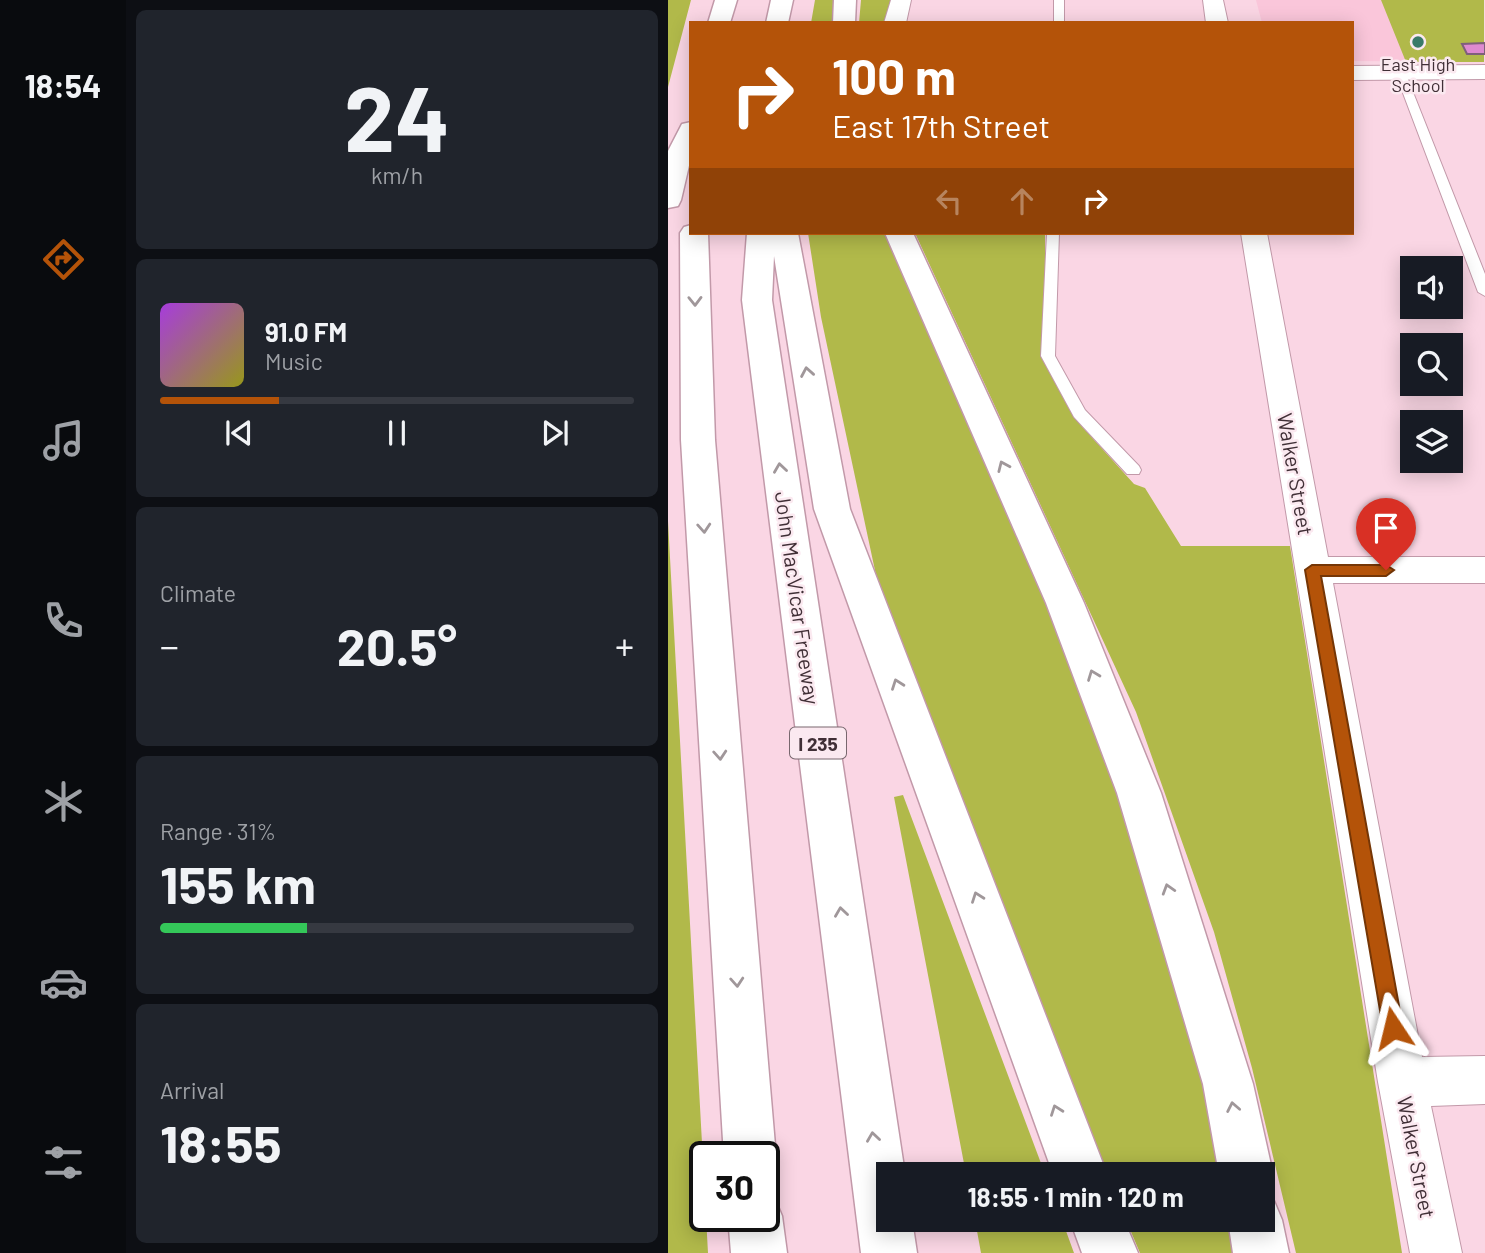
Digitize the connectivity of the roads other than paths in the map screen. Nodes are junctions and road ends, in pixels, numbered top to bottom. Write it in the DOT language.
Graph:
graph roads {
  1 [pos="726,0"];
  2 [pos="782,0"];
  3 [pos="845,0"];
  4 [pos="901,0"];
  5 [pos="1059,0"];
  6 [pos="1213,0"];
  7 [pos="720,21"];
  8 [pos="777,21"];
  9 [pos="844,21"];
  10 [pos="896,21"];
  11 [pos="1059,21"];
  12 [pos="1217,21"];
  13 [pos="1400,72"];
  14 [pos="1485,72"];
  15 [pos="1354,73"];
  16 [pos="689,133"];
  17 [pos="668,200"];
  18 [pos="694,235"];
  19 [pos="761,235"];
  20 [pos="784,235"];
  21 [pos="900,235"];
  22 [pos="1053,235"];
  23 [pos="1254,235"];
  24 [pos="1485,292"];
  25 [pos="1133,470"];
  26 [pos="1312,570"];
  27 [pos="1485,570"];
  28 [pos="1485,1080"];
  29 [pos="1402,1082"];
  30 [pos="749,1141"];
  31 [pos="1076,1162"];
  32 [pos="1244,1162"];
  33 [pos="757,1232"];
  34 [pos="1102,1232"];
  35 [pos="1257,1232"];
  36 [pos="758,1253"];
  37 [pos="889,1253"];
  38 [pos="1110,1253"];
  39 [pos="1261,1253"];
  40 [pos="1436,1253"];
  1 -- 7 [label="highway"];
  2 -- 8 [label="highway"];
  3 -- 9 [label="highway"];
  4 -- 10 [label="street"];
  5 -- 11 [label="lane"];
  6 -- 12 [label="street"];
  13 -- 14 [label="street"];
  13 -- 15 [label="street"];
  13 -- 24 [label="lane"];
  16 -- 17 [label="highway"];
  18 -- 30 [label="highway, one-way"];
  37 -- 19 [label="highway, John MacVicar Freeway / I 235, one-way"];
  31 -- 20 [label="highway, one-way"];
  32 -- 21 [label="highway, one-way"];
  22 -- 25 [label="lane"];
  23 -- 26 [label="street, Walker Street"];
  26 -- 27 [label="street"];
  26 -- 29 [label="street, Walker Street"];
  28 -- 29 [label="street"];
  29 -- 40 [label="street, Walker Street"];
  33 -- 36 [label="highway"];
  34 -- 38 [label="highway"];
  35 -- 39 [label="highway"];
}
